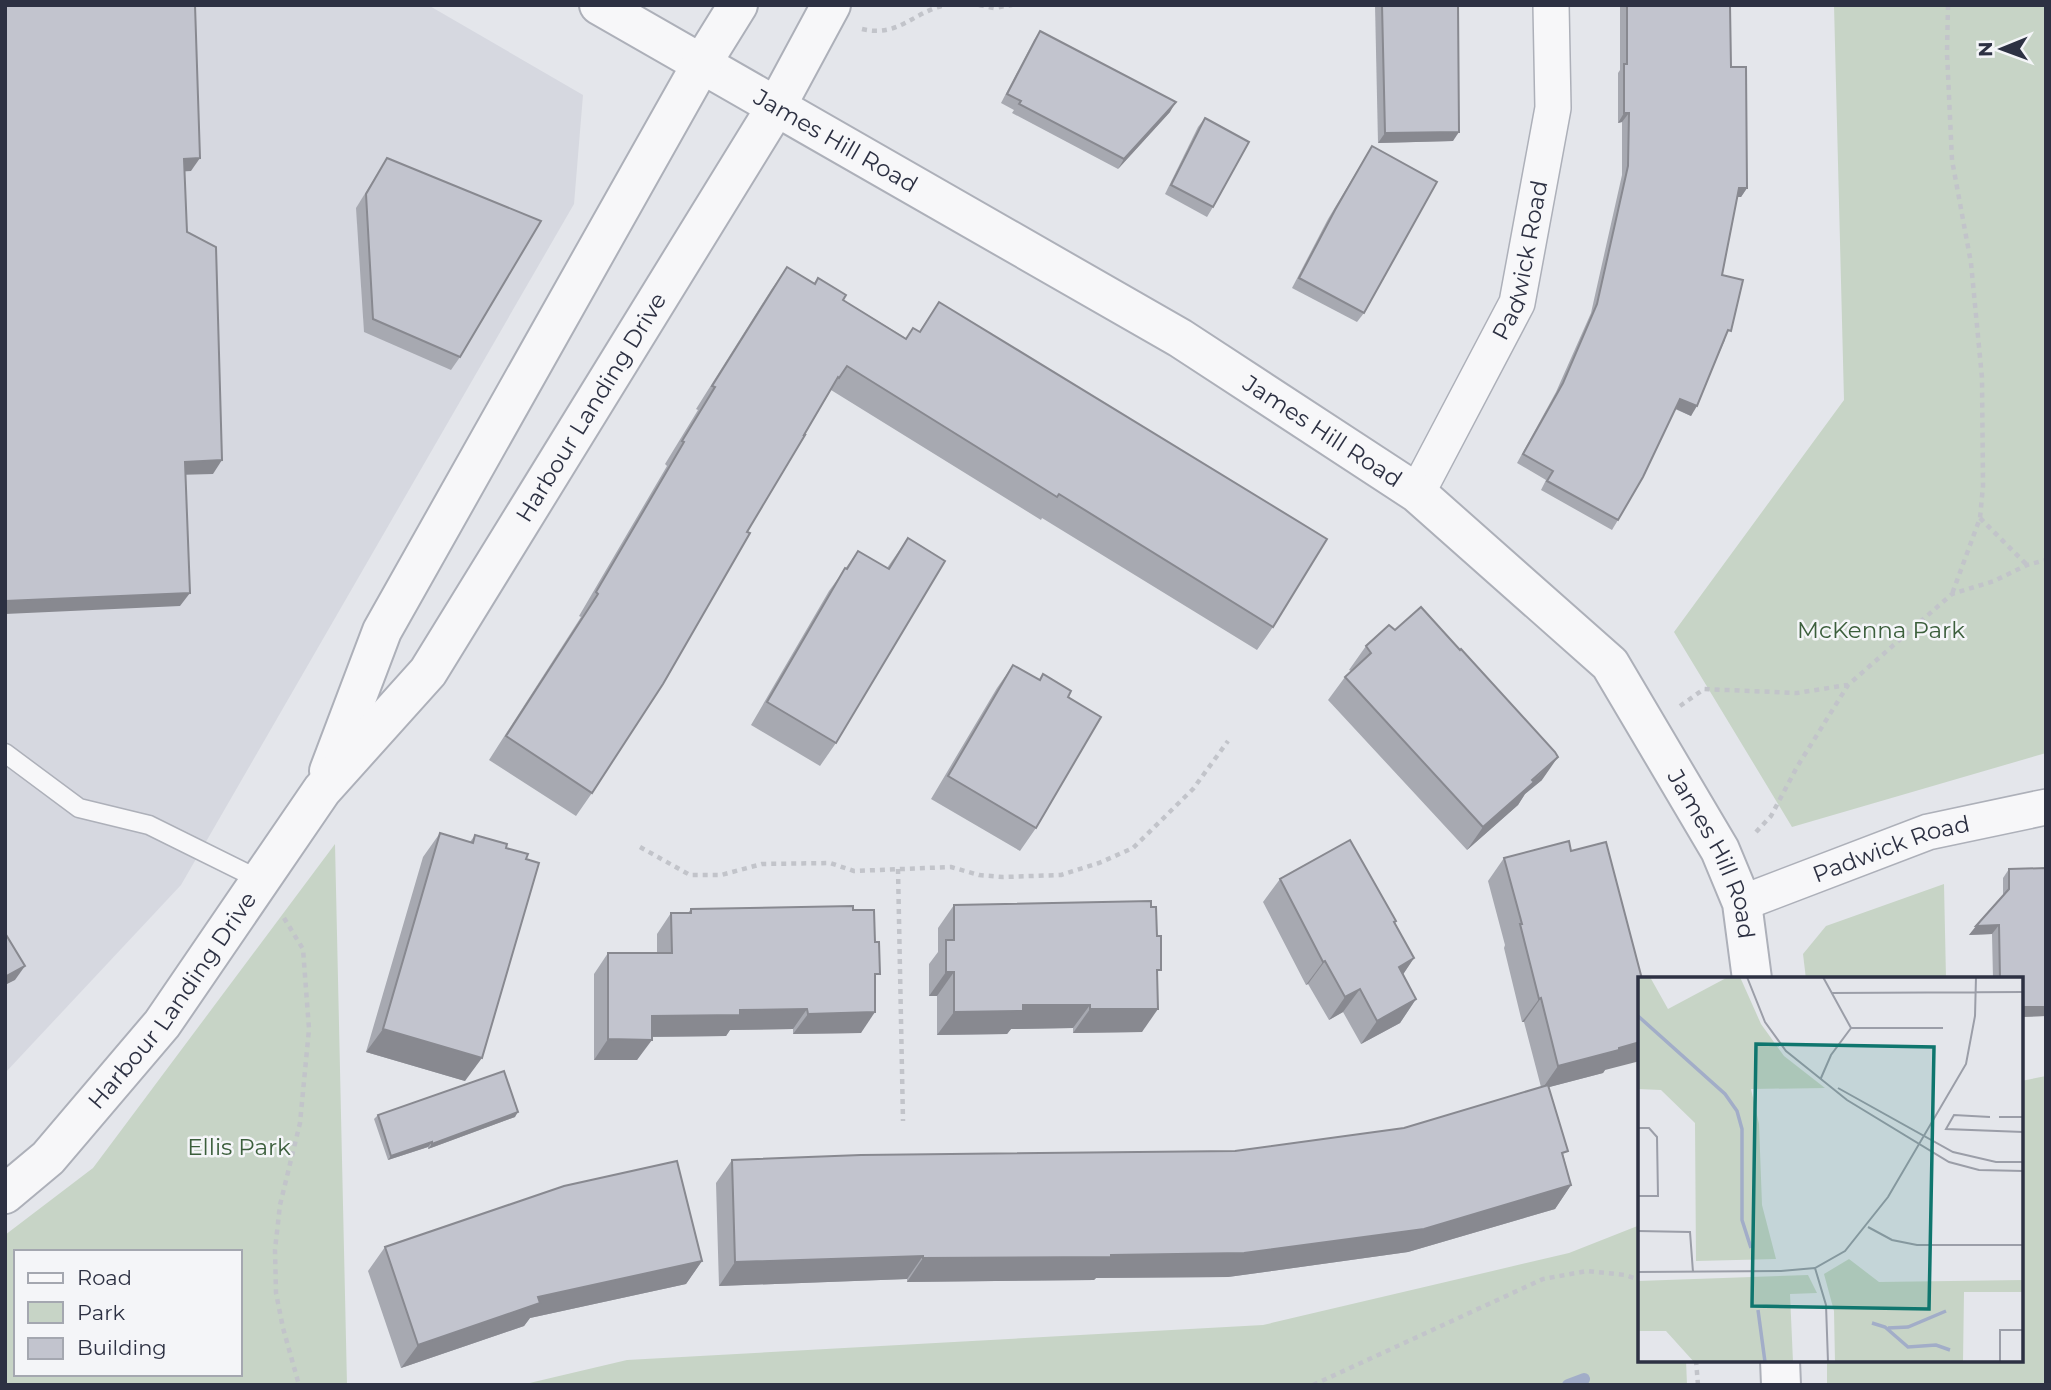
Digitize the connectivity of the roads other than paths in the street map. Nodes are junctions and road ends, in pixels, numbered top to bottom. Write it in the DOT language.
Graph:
graph roads {
  1 [pos="599,5"];
  2 [pos="738,5"];
  3 [pos="1551,5"];
  4 [pos="828,12"];
  5 [pos="702,63"];
  6 [pos="776,107"];
  7 [pos="1417,493"];
  8 [pos="5,753"];
  9 [pos="322,790"];
  10 [pos="2046,807"];
  11 [pos="261,881"];
  12 [pos="1742,903"];
  13 [pos="1752,977"];
  14 [pos="5,1194"];
  15 [pos="1780,1362"];
  16 [pos="1781,1385"];
  1 -- 5 [label="street, James Hill Road"];
  2 -- 5 [label="street, Harbour Landing Drive"];
  3 -- 7 [label="street, Padwick Road"];
  4 -- 6 [label="street, Harbour Landing Drive"];
  5 -- 6 [label="street, James Hill Road"];
  5 -- 9 [label="street, Harbour Landing Drive"];
  6 -- 7 [label="street, James Hill Road"];
  6 -- 9 [label="street, Harbour Landing Drive"];
  7 -- 12 [label="street, James Hill Road"];
  8 -- 11 [label="lane"];
  9 -- 11 [label="street, Harbour Landing Drive"];
  10 -- 12 [label="street, Padwick Road"];
  11 -- 14 [label="street, Harbour Landing Drive"];
  12 -- 13 [label="street, James Hill Road"];
  15 -- 16 [label="street"];
}
